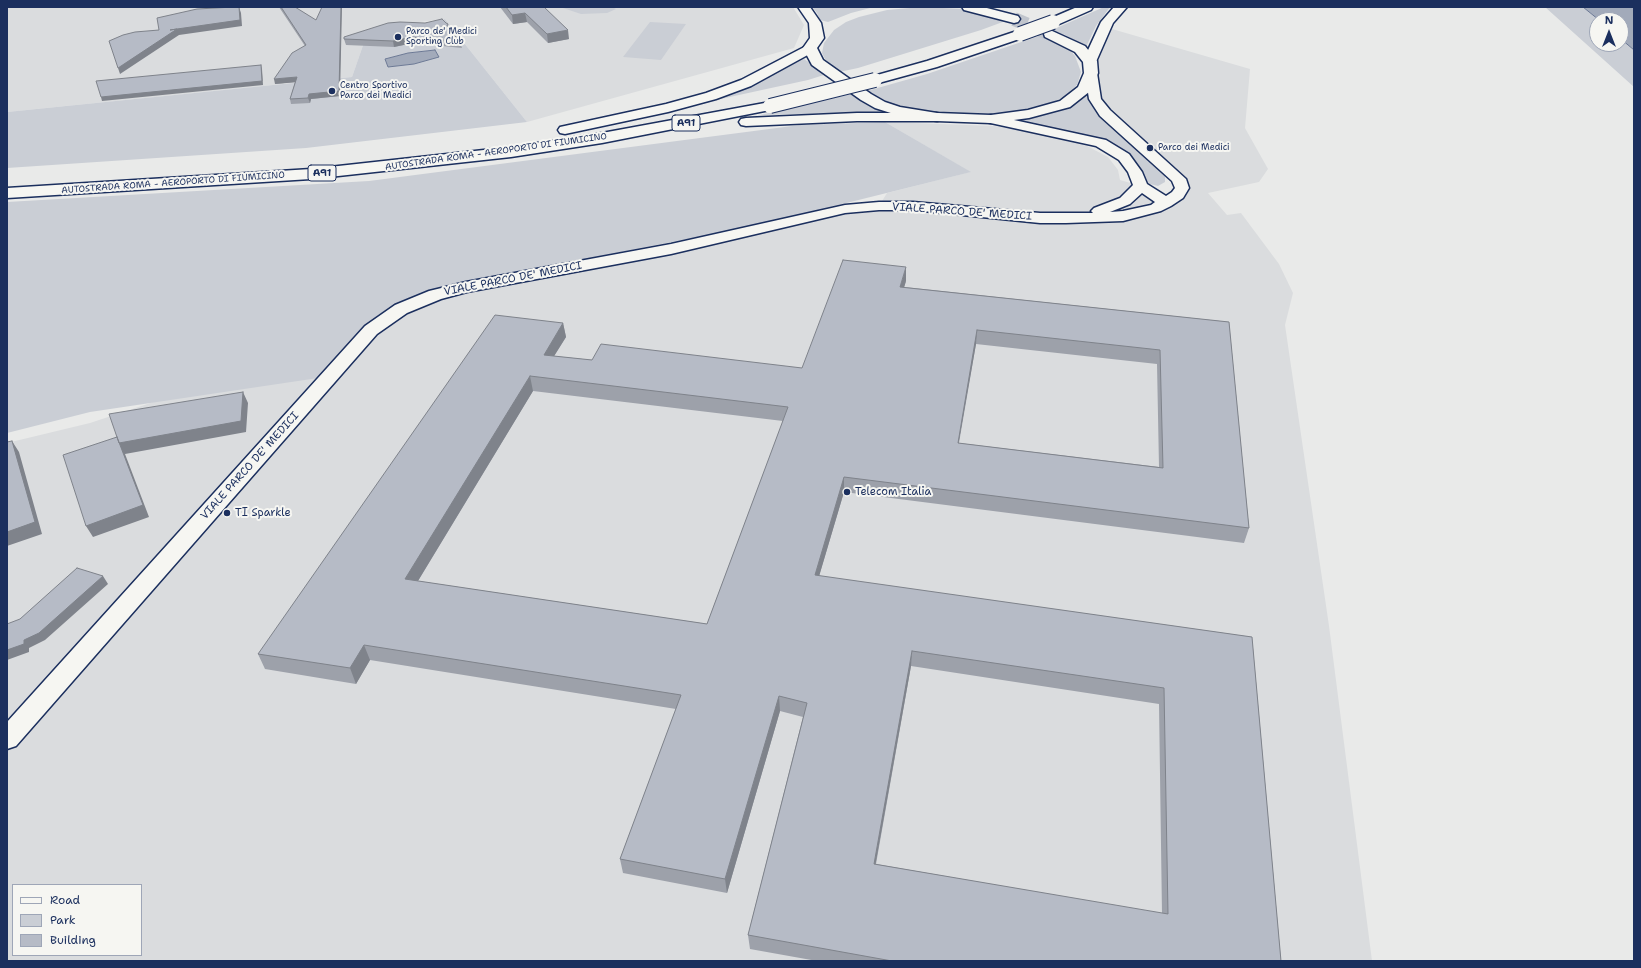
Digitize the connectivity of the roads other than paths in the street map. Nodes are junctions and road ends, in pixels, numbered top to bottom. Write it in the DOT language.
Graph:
graph roads {
  1 [pos="804,7"];
  2 [pos="968,7"];
  3 [pos="1064,7"];
  4 [pos="1086,7"];
  5 [pos="1121,7"];
  6 [pos="1010,24"];
  7 [pos="1052,28"];
  8 [pos="814,43"];
  9 [pos="1090,67"];
  10 [pos="766,102"];
  11 [pos="937,117"];
  12 [pos="991,119"];
  13 [pos="602,138"];
  14 [pos="534,139"];
  15 [pos="7,183"];
  16 [pos="1141,186"];
  17 [pos="7,193"];
  18 [pos="1166,203"];
  19 [pos="1086,216"];
  20 [pos="7,739"];
  1 -- 8 [label="main road"];
  2 -- 6 [label="main road"];
  3 -- 6 [label="main road, AUTOSTRADA ROMA - AEROPORTO DI FIUMICINO / A91"];
  4 -- 7 [label="main road, AUTOSTRADA ROMA - AEROPORTO DI FIUMICINO / A91"];
  5 -- 9 [label="main road"];
  6 -- 10 [label="main road, AUTOSTRADA ROMA - AEROPORTO DI FIUMICINO / A91"];
  7 -- 9 [label="main road"];
  7 -- 10 [label="main road, AUTOSTRADA ROMA - AEROPORTO DI FIUMICINO / A91, bridge"];
  8 -- 11 [label="main road"];
  8 -- 14 [label="main road"];
  9 -- 12 [label="main road"];
  9 -- 18 [label="street, VIALE PARCO DE' MEDICI"];
  10 -- 13 [label="main road, AUTOSTRADA ROMA - AEROPORTO DI FIUMICINO / A91"];
  10 -- 14 [label="main road, AUTOSTRADA ROMA - AEROPORTO DI FIUMICINO / A91"];
  11 -- 12 [label="main road"];
  11 -- 13 [label="main road"];
  12 -- 16 [label="street"];
  13 -- 17 [label="main road, AUTOSTRADA ROMA - AEROPORTO DI FIUMICINO / A91"];
  14 -- 15 [label="main road, AUTOSTRADA ROMA - AEROPORTO DI FIUMICINO / A91"];
  16 -- 18 [label="street"];
  16 -- 19 [label="street, VIALE PARCO DE' MEDICI"];
  18 -- 19 [label="street, VIALE PARCO DE' MEDICI"];
  19 -- 20 [label="street, VIALE PARCO DE' MEDICI"];
}
